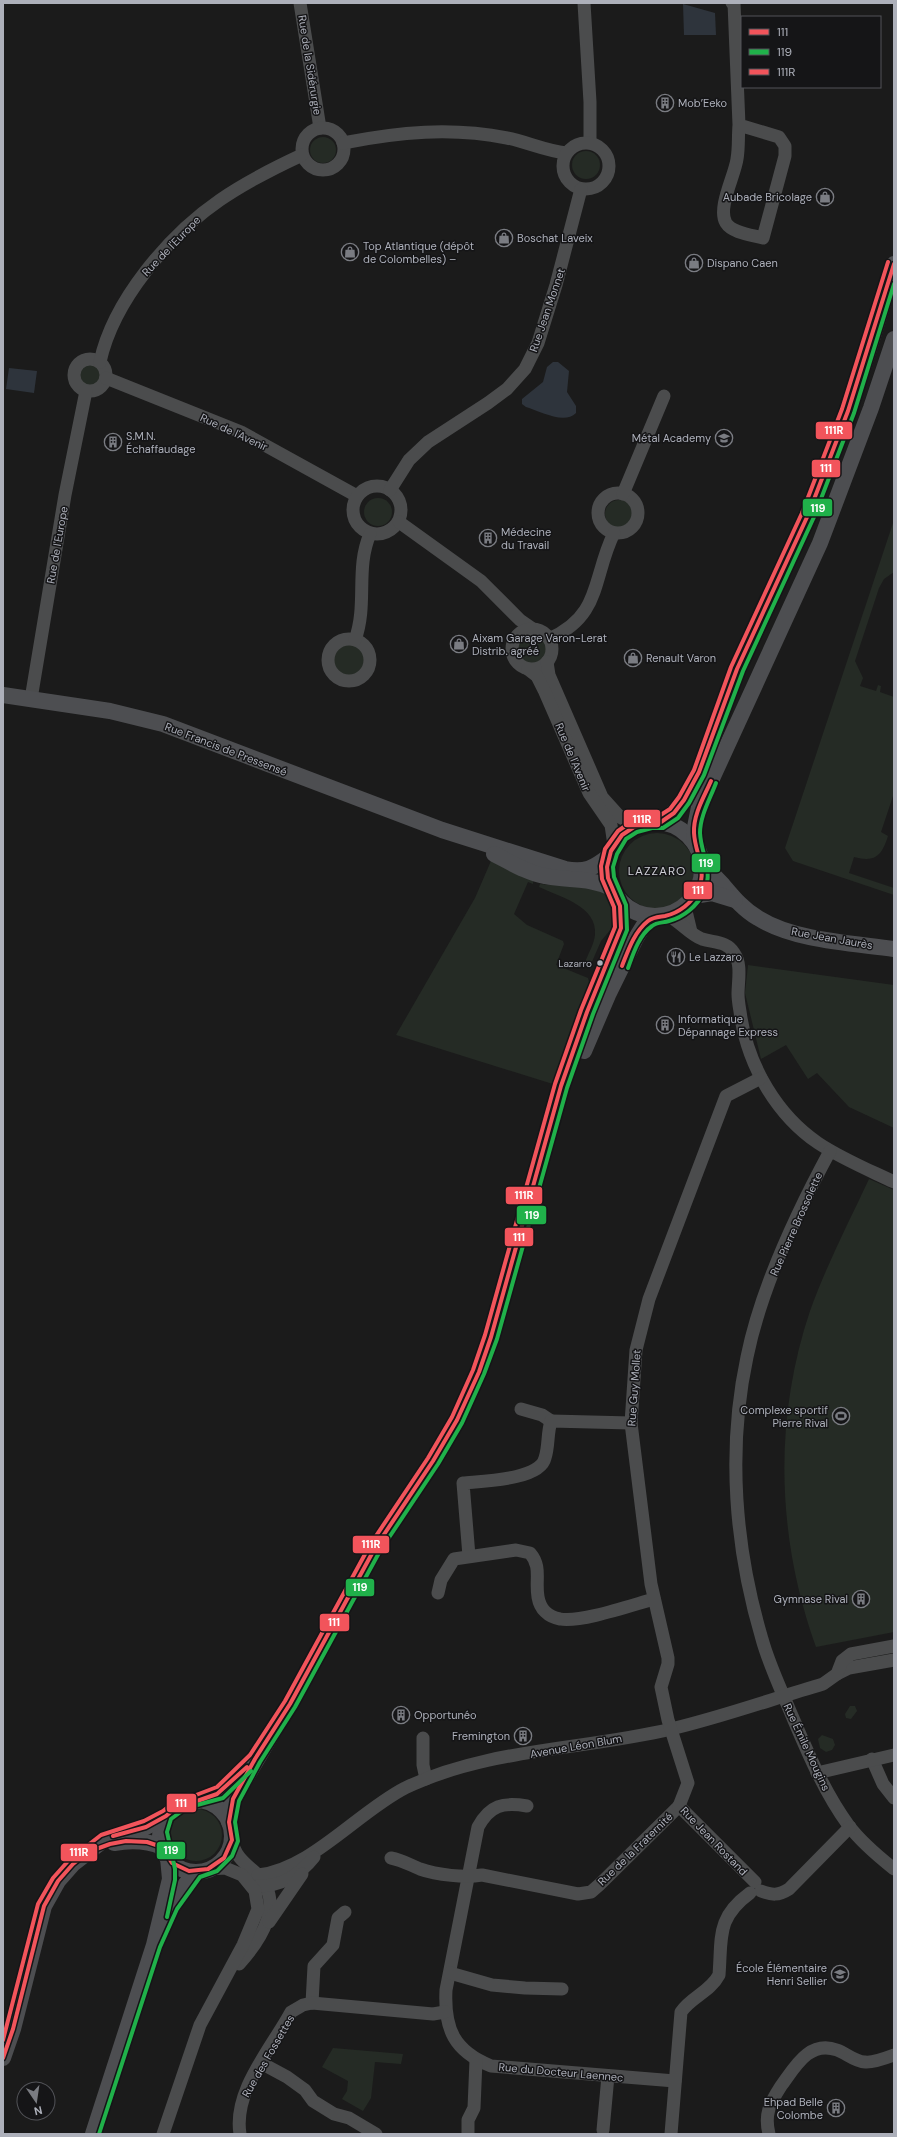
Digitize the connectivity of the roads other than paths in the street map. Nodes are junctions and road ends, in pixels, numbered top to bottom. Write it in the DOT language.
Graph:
graph roads {
  1 [pos="300,3"];
  2 [pos="584,3"];
  3 [pos="732,3"];
  4 [pos="739,125"];
  5 [pos="320,128"];
  6 [pos="343,143"];
  7 [pos="590,143"];
  8 [pos="566,154"];
  9 [pos="302,155"];
  10 [pos="582,189"];
  11 [pos="894,264"];
  12 [pos="894,339"];
  13 [pos="100,362"];
  14 [pos="106,378"];
  15 [pos="86,391"];
  16 [pos="664,396"];
  17 [pos="390,490"];
  18 [pos="623,494"];
  19 [pos="357,496"];
  20 [pos="399,522"];
  21 [pos="614,533"];
  22 [pos="370,534"];
  23 [pos="506,606"];
  24 [pos="532,629"];
  25 [pos="549,639"];
  26 [pos="355,640"];
  27 [pos="514,640"];
  28 [pos="547,662"];
  29 [pos="528,669"];
  30 [pos="3,695"];
  31 [pos="30,700"];
  32 [pos="661,822"];
  33 [pos="640,824"];
  34 [pos="442,830"];
  35 [pos="695,844"];
  36 [pos="611,851"];
  37 [pos="702,860"];
  38 [pos="615,894"];
  39 [pos="736,900"];
  40 [pos="690,901"];
  41 [pos="662,916"];
  42 [pos="691,932"];
  43 [pos="894,949"];
  44 [pos="761,1078"];
  45 [pos="830,1151"];
  46 [pos="542,1153"];
  47 [pos="894,1182"];
  48 [pos="521,1409"];
  49 [pos="551,1421"];
  50 [pos="630,1423"];
  51 [pos="469,1556"];
  52 [pos="438,1593"];
  53 [pos="654,1599"];
  54 [pos="894,1646"];
  55 [pos="894,1660"];
  56 [pos="837,1674"];
  57 [pos="784,1696"];
  58 [pos="671,1729"];
  59 [pos="420,1742"];
  60 [pos="894,1755"];
  61 [pos="255,1759"];
  62 [pos="872,1759"];
  63 [pos="817,1773"];
  64 [pos="426,1779"];
  65 [pos="894,1798"];
  66 [pos="197,1801"];
  67 [pos="526,1806"];
  68 [pos="679,1806"];
  69 [pos="166,1816"];
  70 [pos="229,1822"];
  71 [pos="850,1827"];
  72 [pos="232,1840"];
  73 [pos="326,1843"];
  74 [pos="88,1852"];
  75 [pos="165,1853"];
  76 [pos="391,1858"];
  77 [pos="310,1862"];
  78 [pos="894,1869"];
  79 [pos="202,1870"];
  80 [pos="468,1878"];
  81 [pos="255,1880"];
  82 [pos="265,1886"];
  83 [pos="755,1889"];
  84 [pos="345,1912"];
  85 [pos="267,1925"];
  86 [pos="154,1945"];
  87 [pos="450,1973"];
  88 [pos="227,1977"];
  89 [pos="562,1989"];
  90 [pos="312,2004"];
  91 [pos="445,2012"];
  92 [pos="894,2055"];
  93 [pos="3,2058"];
  94 [pos="476,2060"];
  95 [pos="261,2063"];
  96 [pos="608,2076"];
  97 [pos="675,2082"];
  98 [pos="603,2130"];
  99 [pos="93,2134"];
  100 [pos="163,2134"];
  101 [pos="240,2134"];
  102 [pos="376,2134"];
  103 [pos="468,2134"];
  104 [pos="671,2134"];
  105 [pos="769,2134"];
  1 -- 5 [label="street, Rue de la Sidérurgie"];
  2 -- 7 [label="street"];
  3 -- 4 [label="street"];
  4 -- 4 [label="street"];
  5 -- 6 [label="street"];
  5 -- 9 [label="street"];
  6 -- 8 [label="street"];
  6 -- 9 [label="street"];
  7 -- 8 [label="street"];
  7 -- 10 [label="street"];
  8 -- 10 [label="street"];
  9 -- 13 [label="street, Rue de l'Europe"];
  10 -- 17 [label="street, Rue Jean Monnet"];
  11 -- 32 [label="main road"];
  12 -- 35 [label="main road"];
  13 -- 14 [label="street"];
  13 -- 15 [label="street"];
  14 -- 15 [label="street"];
  14 -- 19 [label="street, Rue de l'Avenir"];
  15 -- 31 [label="street, Rue de l'Europe"];
  16 -- 18 [label="street"];
  17 -- 19 [label="street"];
  17 -- 20 [label="street"];
  18 -- 21 [label="street"];
  18 -- 21 [label="street"];
  19 -- 22 [label="street"];
  20 -- 22 [label="street"];
  20 -- 23 [label="street"];
  21 -- 25 [label="street"];
  22 -- 26 [label="street"];
  23 -- 24 [label="street"];
  23 -- 27 [label="street"];
  24 -- 25 [label="street"];
  24 -- 27 [label="street"];
  25 -- 28 [label="street"];
  27 -- 29 [label="street"];
  28 -- 29 [label="street"];
  28 -- 33 [label="street, Rue de l'Avenir"];
  29 -- 36 [label="street, Rue de l'Avenir"];
  30 -- 31 [label="main road, Rue Francis de Pressensé"];
  31 -- 34 [label="main road, Rue Francis de Pressensé"];
  32 -- 33 [label="main road"];
  32 -- 35 [label="main road"];
  33 -- 36 [label="main road"];
  34 -- 36 [label="main road"];
  34 -- 38 [label="main road"];
  35 -- 37 [label="main road"];
  36 -- 38 [label="main road"];
  37 -- 39 [label="main road, Rue Jean Jaurès"];
  37 -- 40 [label="main road"];
  38 -- 41 [label="main road"];
  38 -- 46 [label="main road"];
  39 -- 40 [label="main road"];
  39 -- 43 [label="main road, Rue Jean Jaurès"];
  40 -- 41 [label="main road"];
  40 -- 42 [label="street"];
  41 -- 42 [label="street"];
  41 -- 46 [label="main road"];
  42 -- 44 [label="street"];
  44 -- 45 [label="street"];
  44 -- 50 [label="street, Rue Guy Mollet"];
  45 -- 47 [label="street"];
  45 -- 57 [label="street, Rue Pierre Brossolette"];
  46 -- 61 [label="main road"];
  48 -- 49 [label="street"];
  49 -- 50 [label="street"];
  49 -- 51 [label="street"];
  50 -- 53 [label="street, Rue Guy Mollet"];
  51 -- 52 [label="street"];
  51 -- 53 [label="street"];
  53 -- 58 [label="street, Rue Guy Mollet"];
  54 -- 56 [label="street, Avenue Léon Blum"];
  55 -- 56 [label="street, Avenue Léon Blum"];
  56 -- 57 [label="street, Avenue Léon Blum"];
  57 -- 58 [label="street, Avenue Léon Blum"];
  57 -- 63 [label="street, Rue Émile Mougins"];
  58 -- 64 [label="street, Avenue Léon Blum"];
  58 -- 68 [label="street, Rue Jean Rostand"];
  59 -- 64 [label="street"];
  60 -- 62 [label="street"];
  61 -- 66 [label="main road"];
  61 -- 70 [label="main road"];
  62 -- 63 [label="street"];
  62 -- 65 [label="street"];
  63 -- 71 [label="street, Rue Émile Mougins"];
  64 -- 73 [label="street, Avenue Léon Blum"];
  66 -- 69 [label="main road"];
  66 -- 70 [label="main road"];
  67 -- 80 [label="street, Rue du Docteur Laennec"];
  68 -- 80 [label="street, Rue de la Fraternité"];
  68 -- 83 [label="street, Rue Jean Rostand"];
  69 -- 74 [label="main road"];
  69 -- 75 [label="main road"];
  70 -- 72 [label="main road"];
  71 -- 78 [label="street, Rue Émile Mougins"];
  71 -- 83 [label="street"];
  72 -- 79 [label="main road"];
  72 -- 81 [label="street"];
  73 -- 77 [label="street, Avenue Léon Blum"];
  73 -- 81 [label="street, Avenue Léon Blum"];
  74 -- 75 [label="main road"];
  74 -- 93 [label="main road"];
  75 -- 79 [label="main road"];
  75 -- 86 [label="main road"];
  76 -- 80 [label="street"];
  77 -- 82 [label="street, Avenue Léon Blum"];
  77 -- 85 [label="street"];
  79 -- 81 [label="street"];
  79 -- 86 [label="main road"];
  80 -- 87 [label="street, Rue du Docteur Laennec"];
  81 -- 82 [label="street, Avenue Léon Blum"];
  81 -- 88 [label="street"];
  82 -- 85 [label="street"];
  83 -- 97 [label="street"];
  84 -- 90 [label="street"];
  85 -- 88 [label="street"];
  86 -- 99 [label="main road"];
  87 -- 89 [label="street"];
  87 -- 91 [label="street, Rue du Docteur Laennec"];
  88 -- 100 [label="street"];
  90 -- 91 [label="street, Rue des Fossettes"];
  90 -- 95 [label="street, Rue des Fossettes"];
  91 -- 94 [label="street, Rue du Docteur Laennec"];
  92 -- 105 [label="street"];
  94 -- 96 [label="street, Rue du Docteur Laennec"];
  94 -- 103 [label="street"];
  95 -- 101 [label="street, Rue des Fossettes"];
  95 -- 102 [label="street"];
  96 -- 97 [label="street, Rue du Docteur Laennec"];
  96 -- 98 [label="street"];
  97 -- 104 [label="street"];
}
